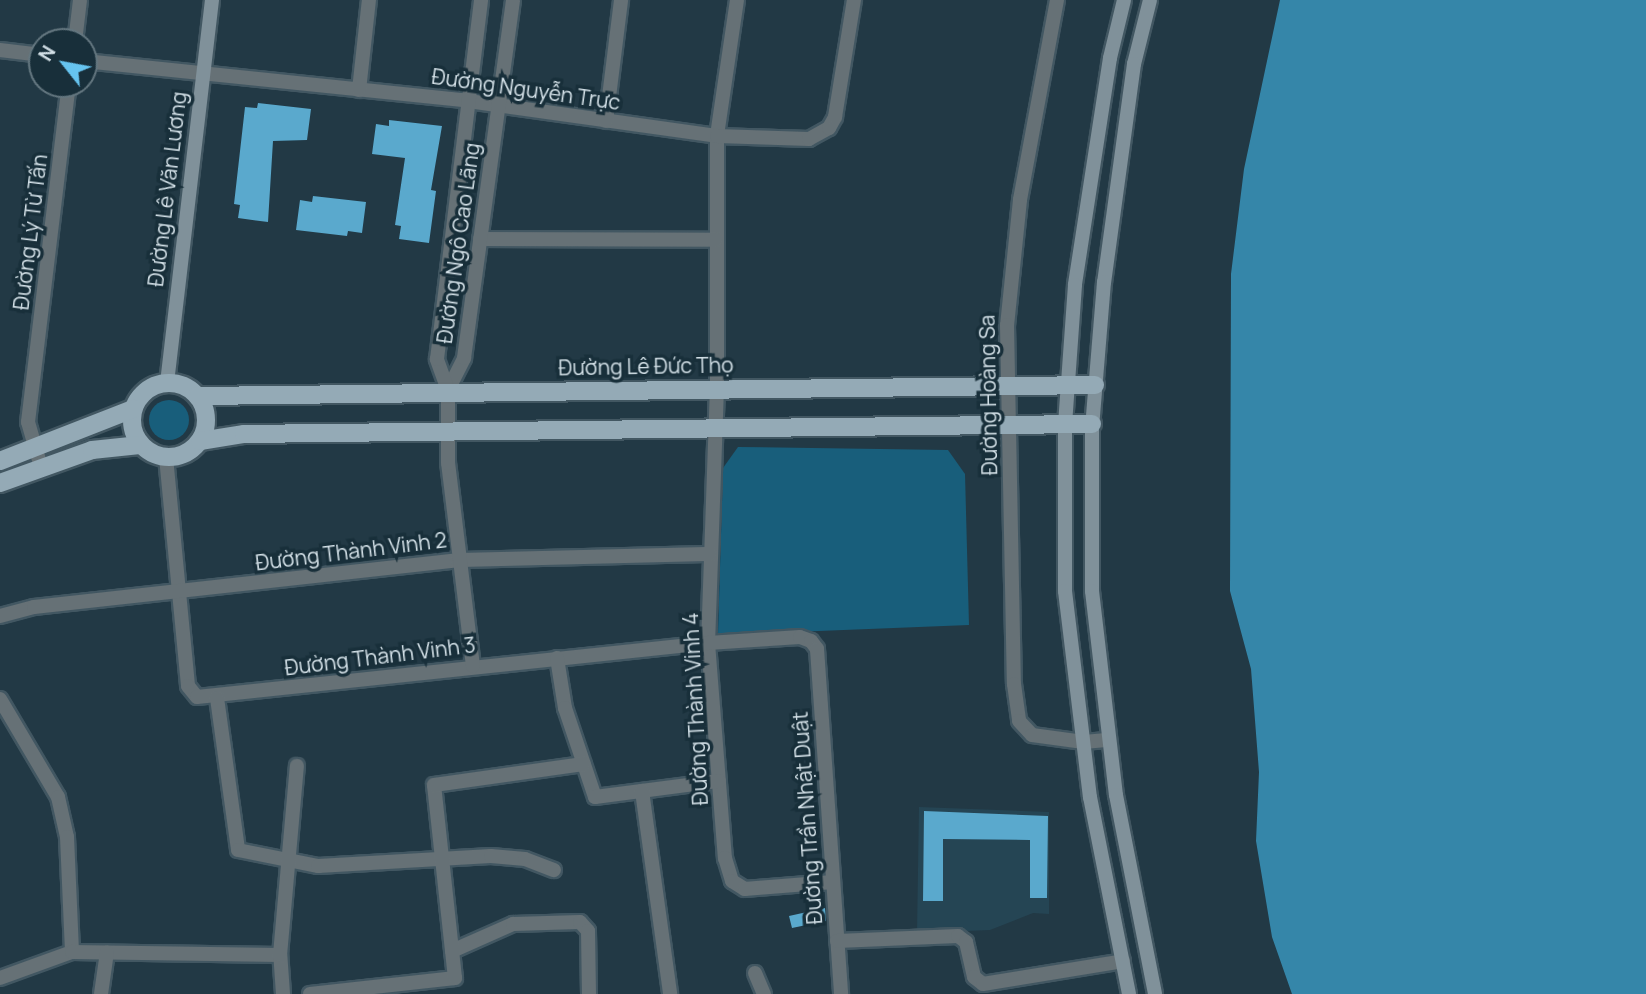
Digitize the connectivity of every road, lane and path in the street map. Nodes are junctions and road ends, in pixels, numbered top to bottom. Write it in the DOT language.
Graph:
graph roads {
  1 [pos="80,0"];
  2 [pos="212,0"];
  3 [pos="369,0"];
  4 [pos="481,0"];
  5 [pos="513,0"];
  6 [pos="621,0"];
  7 [pos="737,0"];
  8 [pos="854,0"];
  9 [pos="1057,0"];
  10 [pos="1124,0"];
  11 [pos="1150,0"];
  12 [pos="77,28"];
  13 [pos="0,50"];
  14 [pos="28,53"];
  15 [pos="98,63"];
  16 [pos="201,74"];
  17 [pos="359,90"];
  18 [pos="67,98"];
  19 [pos="468,102"];
  20 [pos="498,106"];
  21 [pos="606,121"];
  22 [pos="717,136"];
  23 [pos="480,239"];
  24 [pos="716,240"];
  25 [pos="167,383"];
  26 [pos="1095,385"];
  27 [pos="1068,386"];
  28 [pos="717,387"];
  29 [pos="1008,387"];
  30 [pos="448,390"];
  31 [pos="198,396"];
  32 [pos="133,409"];
  33 [pos="1092,424"];
  34 [pos="1009,425"];
  35 [pos="1065,425"];
  36 [pos="716,431"];
  37 [pos="447,433"];
  38 [pos="200,441"];
  39 [pos="141,444"];
  40 [pos="34,449"];
  41 [pos="166,457"];
  42 [pos="0,461"];
  43 [pos="41,467"];
  44 [pos="0,483"];
  45 [pos="710,554"];
  46 [pos="457,560"];
  47 [pos="178,593"];
  48 [pos="0,617"];
  49 [pos="811,641"];
  50 [pos="708,643"];
  51 [pos="557,658"];
  52 [pos="473,666"];
  53 [pos="217,698"];
  54 [pos="0,699"];
  55 [pos="1110,740"];
  56 [pos="1084,742"];
  57 [pos="584,764"];
  58 [pos="297,766"];
  59 [pos="719,781"];
  60 [pos="642,791"];
  61 [pos="287,857"];
  62 [pos="440,858"];
  63 [pos="554,870"];
  64 [pos="832,882"];
  65 [pos="836,940"];
  66 [pos="452,951"];
  67 [pos="72,952"];
  68 [pos="107,952"];
  69 [pos="280,955"];
  70 [pos="1123,961"];
  71 [pos="755,973"];
  72 [pos="0,978"];
  73 [pos="101,994"];
  74 [pos="283,994"];
  75 [pos="310,994"];
  76 [pos="589,994"];
  77 [pos="670,994"];
  78 [pos="764,994"];
  79 [pos="841,994"];
  80 [pos="1129,994"];
  81 [pos="1154,994"];
  1 -- 12 [label="street"];
  2 -- 16 [label="main road, Đường Lê Văn Lương"];
  3 -- 17 [label="street"];
  4 -- 19 [label="street, Đường Ngô Cao Lãng"];
  5 -- 20 [label="street, Đường Ngô Cao Lãng"];
  6 -- 21 [label="street"];
  7 -- 22 [label="street, Đường Thành Vinh 4"];
  8 -- 22 [label="street, Đường Nguyễn Trực"];
  9 -- 29 [label="street, Đường Hoàng Sa"];
  10 -- 27 [label="main road"];
  11 -- 26 [label="main road"];
  13 -- 14 [label="street"];
  15 -- 16 [label="street, Đường Nguyễn Trực"];
  16 -- 17 [label="street, Đường Nguyễn Trực"];
  16 -- 25 [label="main road, Đường Lê Văn Lương"];
  17 -- 19 [label="street, Đường Nguyễn Trực"];
  18 -- 40 [label="street, Đường Lý Từ Tấn"];
  19 -- 20 [label="street, Đường Nguyễn Trực"];
  19 -- 30 [label="street, Đường Ngô Cao Lãng"];
  20 -- 21 [label="street, Đường Nguyễn Trực"];
  20 -- 23 [label="street, Đường Ngô Cao Lãng"];
  21 -- 22 [label="street, Đường Nguyễn Trực"];
  22 -- 24 [label="street, Đường Thành Vinh 4"];
  23 -- 24 [label="street"];
  23 -- 30 [label="street, Đường Ngô Cao Lãng"];
  24 -- 28 [label="street, Đường Thành Vinh 4"];
  25 -- 31 [label="main road"];
  25 -- 32 [label="main road"];
  26 -- 27 [label="main road, Đường Lê Đức Thọ"];
  26 -- 33 [label="main road"];
  27 -- 29 [label="main road, Đường Lê Đức Thọ"];
  27 -- 35 [label="main road"];
  28 -- 29 [label="main road, Đường Lê Đức Thọ"];
  28 -- 30 [label="main road, Đường Lê Đức Thọ"];
  28 -- 36 [label="street, Đường Thành Vinh 4"];
  29 -- 34 [label="street, Đường Hoàng Sa"];
  30 -- 31 [label="main road, Đường Lê Đức Thọ"];
  30 -- 37 [label="street"];
  31 -- 38 [label="main road"];
  32 -- 39 [label="main road"];
  32 -- 40 [label="main road"];
  33 -- 35 [label="main road"];
  33 -- 55 [label="main road"];
  34 -- 35 [label="main road"];
  34 -- 36 [label="main road"];
  34 -- 56 [label="street, Đường Hoàng Sa"];
  35 -- 56 [label="main road"];
  36 -- 37 [label="main road"];
  36 -- 45 [label="street, Đường Thành Vinh 4"];
  37 -- 38 [label="main road"];
  37 -- 46 [label="street"];
  38 -- 41 [label="main road"];
  39 -- 41 [label="main road"];
  39 -- 43 [label="main road"];
  40 -- 42 [label="main road"];
  40 -- 43 [label="street, Đường Lý Từ Tấn"];
  41 -- 47 [label="street"];
  43 -- 44 [label="main road"];
  45 -- 46 [label="street, Đường Thành Vinh 2"];
  45 -- 50 [label="street, Đường Thành Vinh 4"];
  46 -- 47 [label="street, Đường Thành Vinh 2"];
  46 -- 52 [label="street"];
  47 -- 48 [label="street, Đường Thành Vinh 2"];
  47 -- 53 [label="street"];
  49 -- 50 [label="street, Đường Thành Vinh 3"];
  49 -- 64 [label="street, Đường Trần Nhật Duật"];
  50 -- 51 [label="street, Đường Thành Vinh 3"];
  50 -- 59 [label="street, Đường Thành Vinh 4"];
  51 -- 52 [label="street, Đường Thành Vinh 3"];
  51 -- 57 [label="street"];
  52 -- 53 [label="street, Đường Thành Vinh 3"];
  53 -- 61 [label="street"];
  54 -- 67 [label="street"];
  55 -- 56 [label="street, Đường Hoàng Sa"];
  55 -- 81 [label="main road"];
  56 -- 70 [label="main road"];
  57 -- 60 [label="street"];
  57 -- 62 [label="street"];
  58 -- 61 [label="street"];
  59 -- 60 [label="street"];
  59 -- 64 [label="street, Đường Thành Vinh 4"];
  60 -- 77 [label="street"];
  61 -- 62 [label="street"];
  61 -- 69 [label="street"];
  62 -- 63 [label="street"];
  62 -- 66 [label="street"];
  64 -- 65 [label="street, Đường Trần Nhật Duật"];
  65 -- 70 [label="street"];
  65 -- 79 [label="street, Đường Trần Nhật Duật"];
  66 -- 75 [label="street"];
  66 -- 76 [label="street"];
  67 -- 68 [label="street"];
  67 -- 72 [label="street"];
  68 -- 69 [label="street"];
  68 -- 73 [label="street"];
  69 -- 74 [label="street"];
  70 -- 80 [label="main road"];
  71 -- 78 [label="street"];
}
